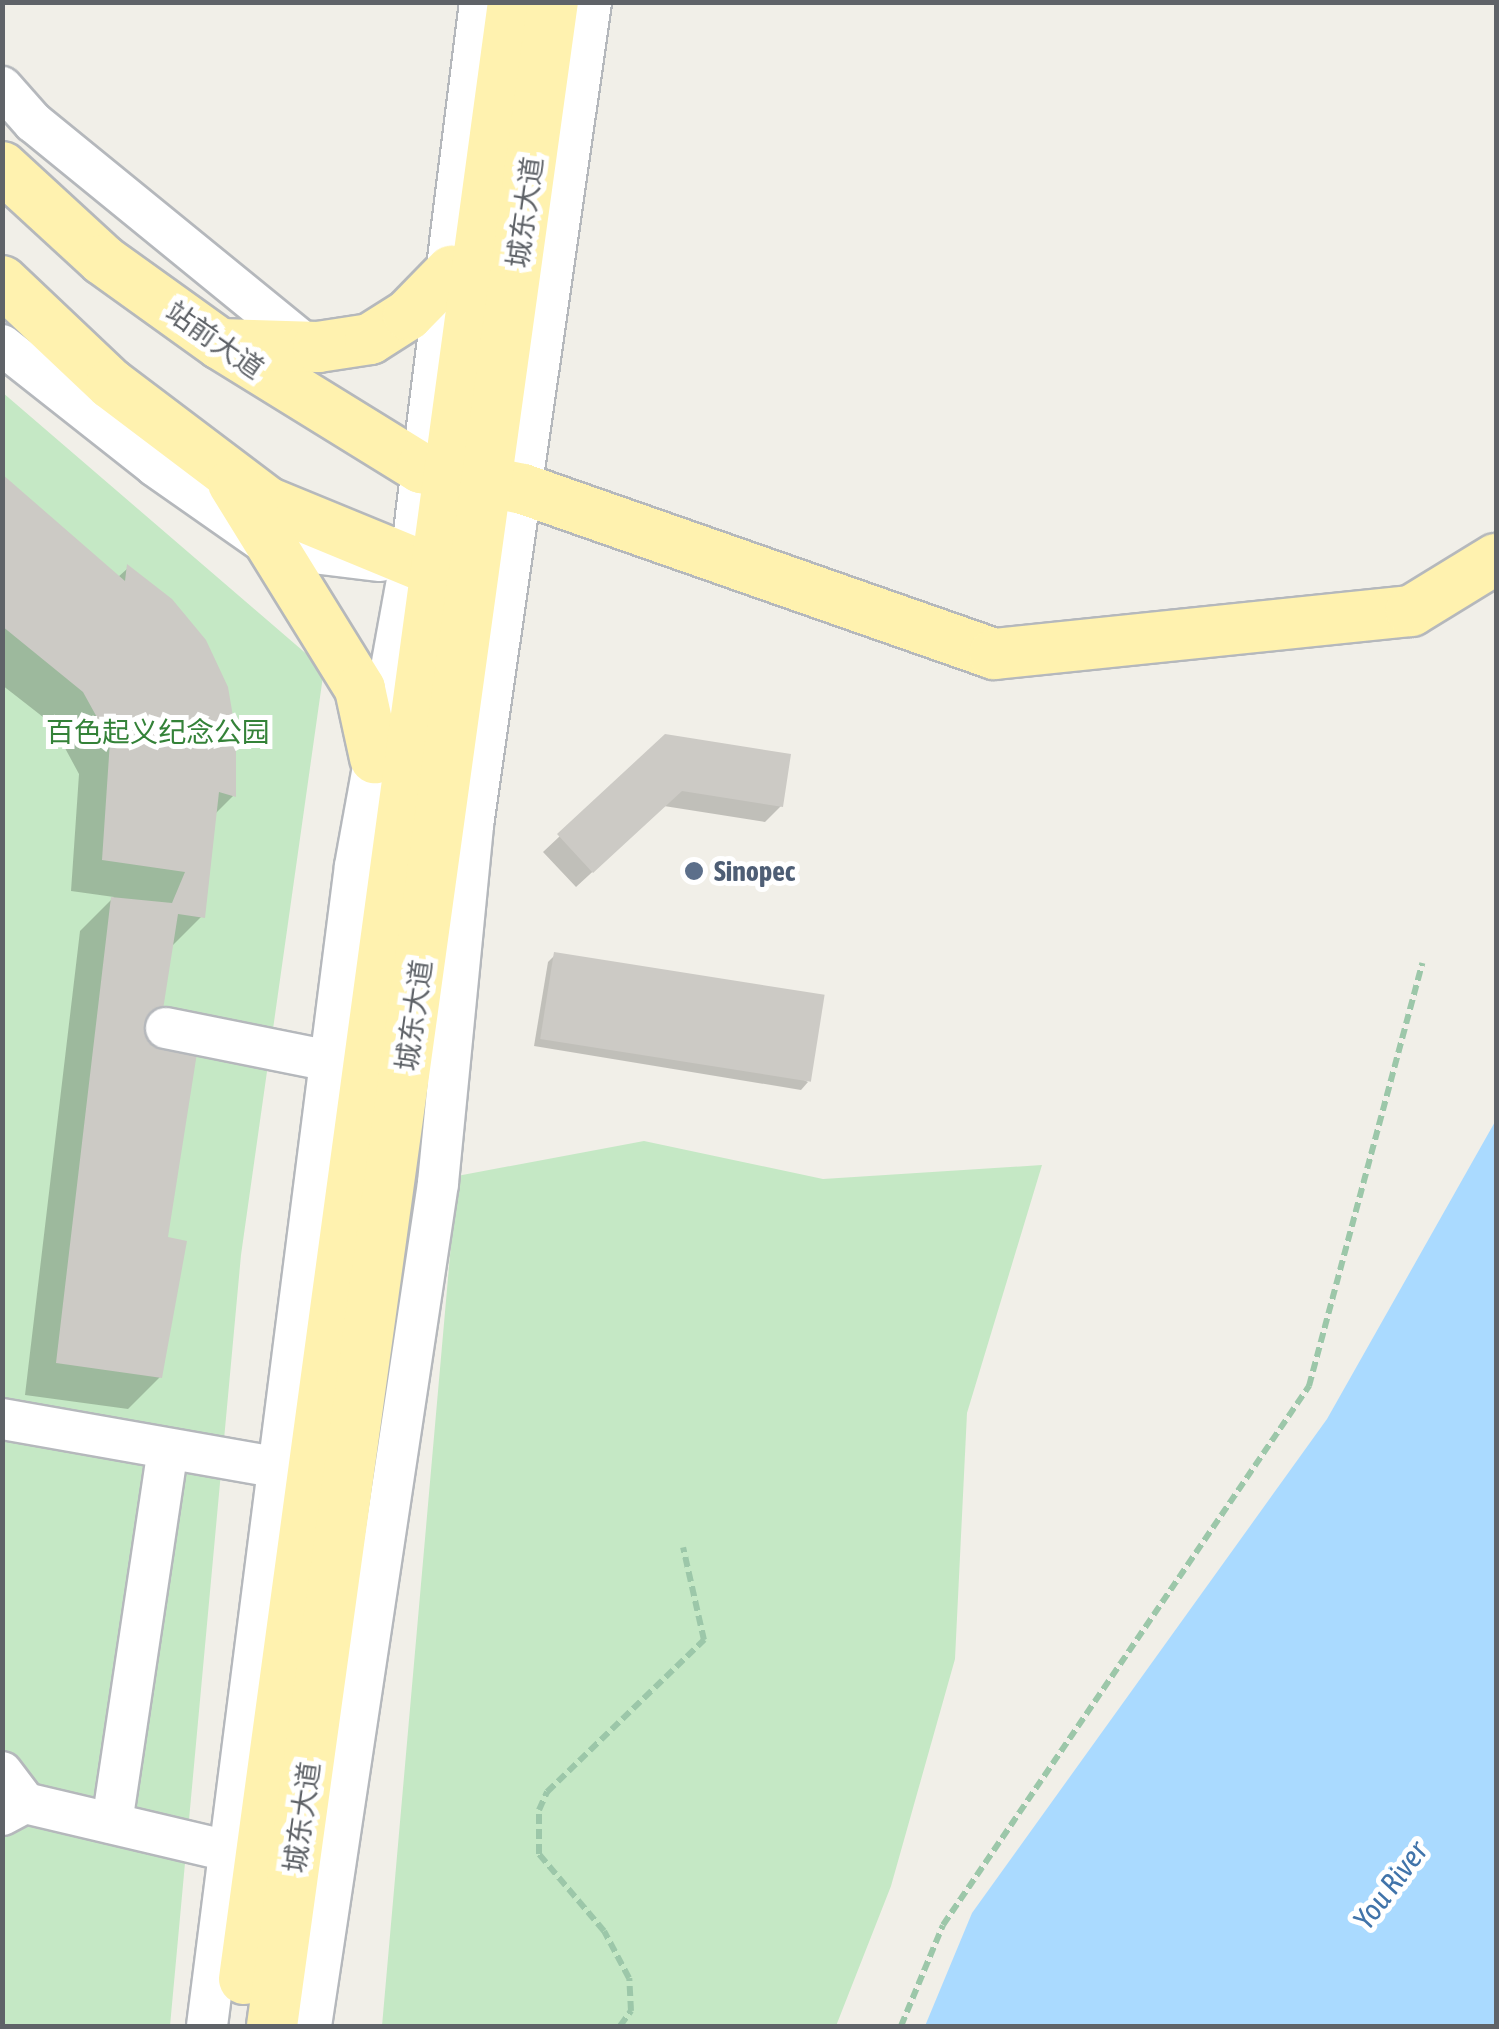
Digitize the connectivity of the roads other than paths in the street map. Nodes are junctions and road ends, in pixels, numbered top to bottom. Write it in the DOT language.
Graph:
graph roads {
  1 [pos="480,2"];
  2 [pos="513,2"];
  3 [pos="553,2"];
  4 [pos="591,2"];
  5 [pos="2,86"];
  6 [pos="9,165"];
  7 [pos="451,271"];
  8 [pos="2,281"];
  9 [pos="220,344"];
  10 [pos="2,345"];
  11 [pos="310,347"];
  12 [pos="225,471"];
  13 [pos="470,480"];
  14 [pos="272,548"];
  15 [pos="1496,559"];
  16 [pos="422,568"];
  17 [pos="375,758"];
  18 [pos="166,1028"];
  19 [pos="330,1061"];
  20 [pos="2,1420"];
  21 [pos="168,1448"];
  22 [pos="279,1468"];
  23 [pos="10,1796"];
  24 [pos="112,1823"];
  25 [pos="245,1854"];
  26 [pos="207,2026"];
  27 [pos="238,2026"];
  28 [pos="272,2026"];
  29 [pos="311,2026"];
  1 -- 7 [label="street"];
  2 -- 13 [label="main road, 城东大道"];
  3 -- 13 [label="main road, 城东大道"];
  4 -- 13 [label="street"];
  5 -- 11 [label="street"];
  6 -- 9 [label="main road, 站前大道"];
  7 -- 11 [label="main road"];
  7 -- 13 [label="street"];
  8 -- 12 [label="main road"];
  9 -- 11 [label="main road"];
  9 -- 13 [label="main road, 站前大道"];
  10 -- 14 [label="street"];
  12 -- 14 [label="main road"];
  12 -- 16 [label="main road"];
  13 -- 15 [label="main road, 站前大道"];
  13 -- 16 [label="main road, 城东大道"];
  13 -- 28 [label="main road, 城东大道"];
  13 -- 29 [label="street"];
  14 -- 16 [label="street"];
  14 -- 17 [label="main road"];
  16 -- 17 [label="street"];
  16 -- 25 [label="main road, 城东大道"];
  17 -- 19 [label="street"];
  18 -- 19 [label="street"];
  19 -- 22 [label="street"];
  20 -- 21 [label="street"];
  21 -- 22 [label="street"];
  21 -- 24 [label="street"];
  22 -- 25 [label="street"];
  23 -- 24 [label="street"];
  24 -- 25 [label="street"];
  25 -- 26 [label="street"];
  25 -- 27 [label="main road, 城东大道"];
}
